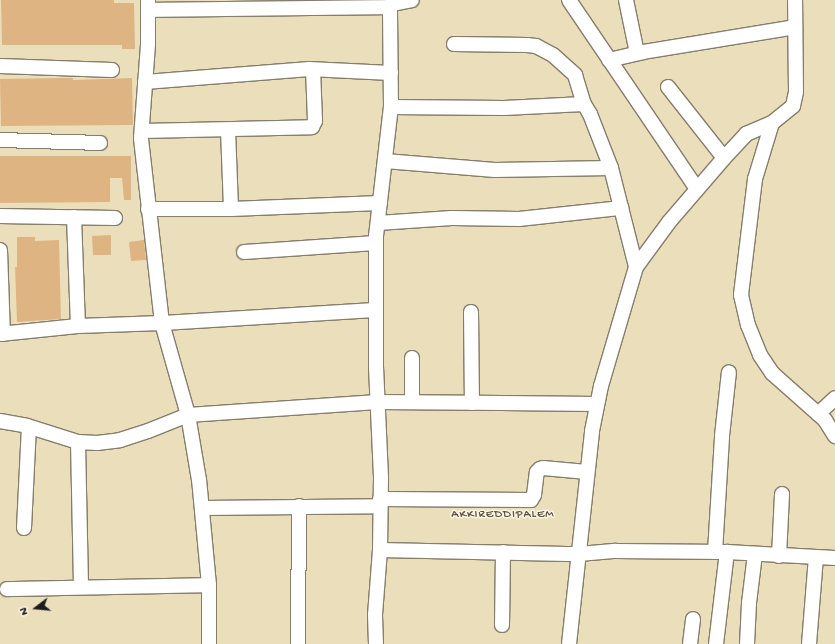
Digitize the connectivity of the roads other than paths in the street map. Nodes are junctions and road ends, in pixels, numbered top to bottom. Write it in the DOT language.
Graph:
graph roads {
  1 [pos="412,0"];
  2 [pos="569,0"];
  3 [pos="628,0"];
  4 [pos="795,0"];
  5 [pos="304,4"];
  6 [pos="148,5"];
  7 [pos="390,7"];
  8 [pos="795,27"];
  9 [pos="454,44"];
  10 [pos="637,53"];
  11 [pos="609,60"];
  12 [pos="0,66"];
  13 [pos="112,70"];
  14 [pos="314,70"];
  15 [pos="391,73"];
  16 [pos="144,82"];
  17 [pos="668,87"];
  18 [pos="584,104"];
  19 [pos="391,107"];
  20 [pos="772,123"];
  21 [pos="228,130"];
  22 [pos="142,131"];
  23 [pos="0,140"];
  24 [pos="100,142"];
  25 [pos="724,158"];
  26 [pos="385,160"];
  27 [pos="611,168"];
  28 [pos="697,189"];
  29 [pos="380,203"];
  30 [pos="621,208"];
  31 [pos="148,209"];
  32 [pos="231,209"];
  33 [pos="0,216"];
  34 [pos="74,217"];
  35 [pos="115,218"];
  36 [pos="378,223"];
  37 [pos="376,243"];
  38 [pos="0,250"];
  39 [pos="244,252"];
  40 [pos="636,267"];
  41 [pos="376,310"];
  42 [pos="471,312"];
  43 [pos="162,323"];
  44 [pos="78,326"];
  45 [pos="1,334"];
  46 [pos="412,358"];
  47 [pos="729,372"];
  48 [pos="835,398"];
  49 [pos="378,402"];
  50 [pos="412,402"];
  51 [pos="472,403"];
  52 [pos="598,404"];
  53 [pos="188,414"];
  54 [pos="818,414"];
  55 [pos="0,421"];
  56 [pos="29,427"];
  57 [pos="835,436"];
  58 [pos="78,442"];
  59 [pos="587,472"];
  60 [pos="782,494"];
  61 [pos="380,502"];
  62 [pos="299,506"];
  63 [pos="202,508"];
  64 [pos="24,528"];
  65 [pos="380,550"];
  66 [pos="503,552"];
  67 [pos="721,552"];
  68 [pos="579,554"];
  69 [pos="755,554"];
  70 [pos="779,556"];
  71 [pos="816,557"];
  72 [pos="835,558"];
  73 [pos="209,585"];
  74 [pos="81,587"];
  75 [pos="7,589"];
  76 [pos="693,619"];
  77 [pos="502,625"];
  78 [pos="209,644"];
  79 [pos="298,644"];
  80 [pos="376,644"];
  81 [pos="569,644"];
  82 [pos="690,644"];
  83 [pos="716,644"];
  84 [pos="747,644"];
  85 [pos="809,644"];
  1 -- 7 [label="street"];
  2 -- 11 [label="street"];
  3 -- 10 [label="street"];
  4 -- 8 [label="street"];
  5 -- 6 [label="street"];
  5 -- 7 [label="street"];
  6 -- 16 [label="street"];
  7 -- 15 [label="street"];
  8 -- 10 [label="street"];
  8 -- 20 [label="street"];
  9 -- 18 [label="street"];
  10 -- 11 [label="street"];
  11 -- 28 [label="street"];
  12 -- 13 [label="street"];
  14 -- 15 [label="street"];
  14 -- 16 [label="street"];
  14 -- 21 [label="street"];
  15 -- 19 [label="street"];
  16 -- 22 [label="street"];
  17 -- 25 [label="street"];
  18 -- 19 [label="street"];
  18 -- 27 [label="street"];
  19 -- 26 [label="street"];
  20 -- 25 [label="street"];
  20 -- 54 [label="street"];
  21 -- 22 [label="street"];
  21 -- 32 [label="street"];
  22 -- 31 [label="street"];
  23 -- 24 [label="street"];
  25 -- 28 [label="street"];
  26 -- 27 [label="street"];
  26 -- 29 [label="street"];
  27 -- 30 [label="street"];
  28 -- 40 [label="street"];
  29 -- 32 [label="street"];
  29 -- 36 [label="street"];
  30 -- 36 [label="street"];
  30 -- 40 [label="street"];
  31 -- 32 [label="street"];
  31 -- 43 [label="street"];
  33 -- 34 [label="street"];
  34 -- 35 [label="street"];
  34 -- 44 [label="street"];
  36 -- 37 [label="street"];
  37 -- 39 [label="street"];
  37 -- 41 [label="street"];
  38 -- 45 [label="street"];
  40 -- 52 [label="street"];
  41 -- 43 [label="street"];
  41 -- 49 [label="street"];
  42 -- 51 [label="street"];
  43 -- 44 [label="street"];
  43 -- 53 [label="street"];
  44 -- 45 [label="street"];
  46 -- 50 [label="street"];
  47 -- 67 [label="street"];
  48 -- 54 [label="street"];
  49 -- 50 [label="street"];
  49 -- 53 [label="street"];
  49 -- 61 [label="street"];
  50 -- 51 [label="street"];
  51 -- 52 [label="street"];
  52 -- 59 [label="street"];
  53 -- 58 [label="street"];
  53 -- 63 [label="street"];
  54 -- 57 [label="street"];
  55 -- 56 [label="street"];
  56 -- 58 [label="street"];
  56 -- 64 [label="street"];
  58 -- 74 [label="street"];
  59 -- 61 [label="street"];
  59 -- 68 [label="street"];
  60 -- 70 [label="street"];
  61 -- 62 [label="street"];
  61 -- 65 [label="street"];
  62 -- 63 [label="street"];
  62 -- 79 [label="street"];
  63 -- 73 [label="street"];
  65 -- 66 [label="street"];
  65 -- 80 [label="street"];
  66 -- 68 [label="street"];
  66 -- 77 [label="street"];
  67 -- 68 [label="street"];
  67 -- 69 [label="street"];
  67 -- 83 [label="street"];
  68 -- 81 [label="street"];
  69 -- 70 [label="street"];
  69 -- 84 [label="street"];
  70 -- 71 [label="street"];
  71 -- 72 [label="street"];
  71 -- 85 [label="street"];
  73 -- 74 [label="street"];
  73 -- 78 [label="street"];
  74 -- 75 [label="street"];
  76 -- 82 [label="street"];
}
